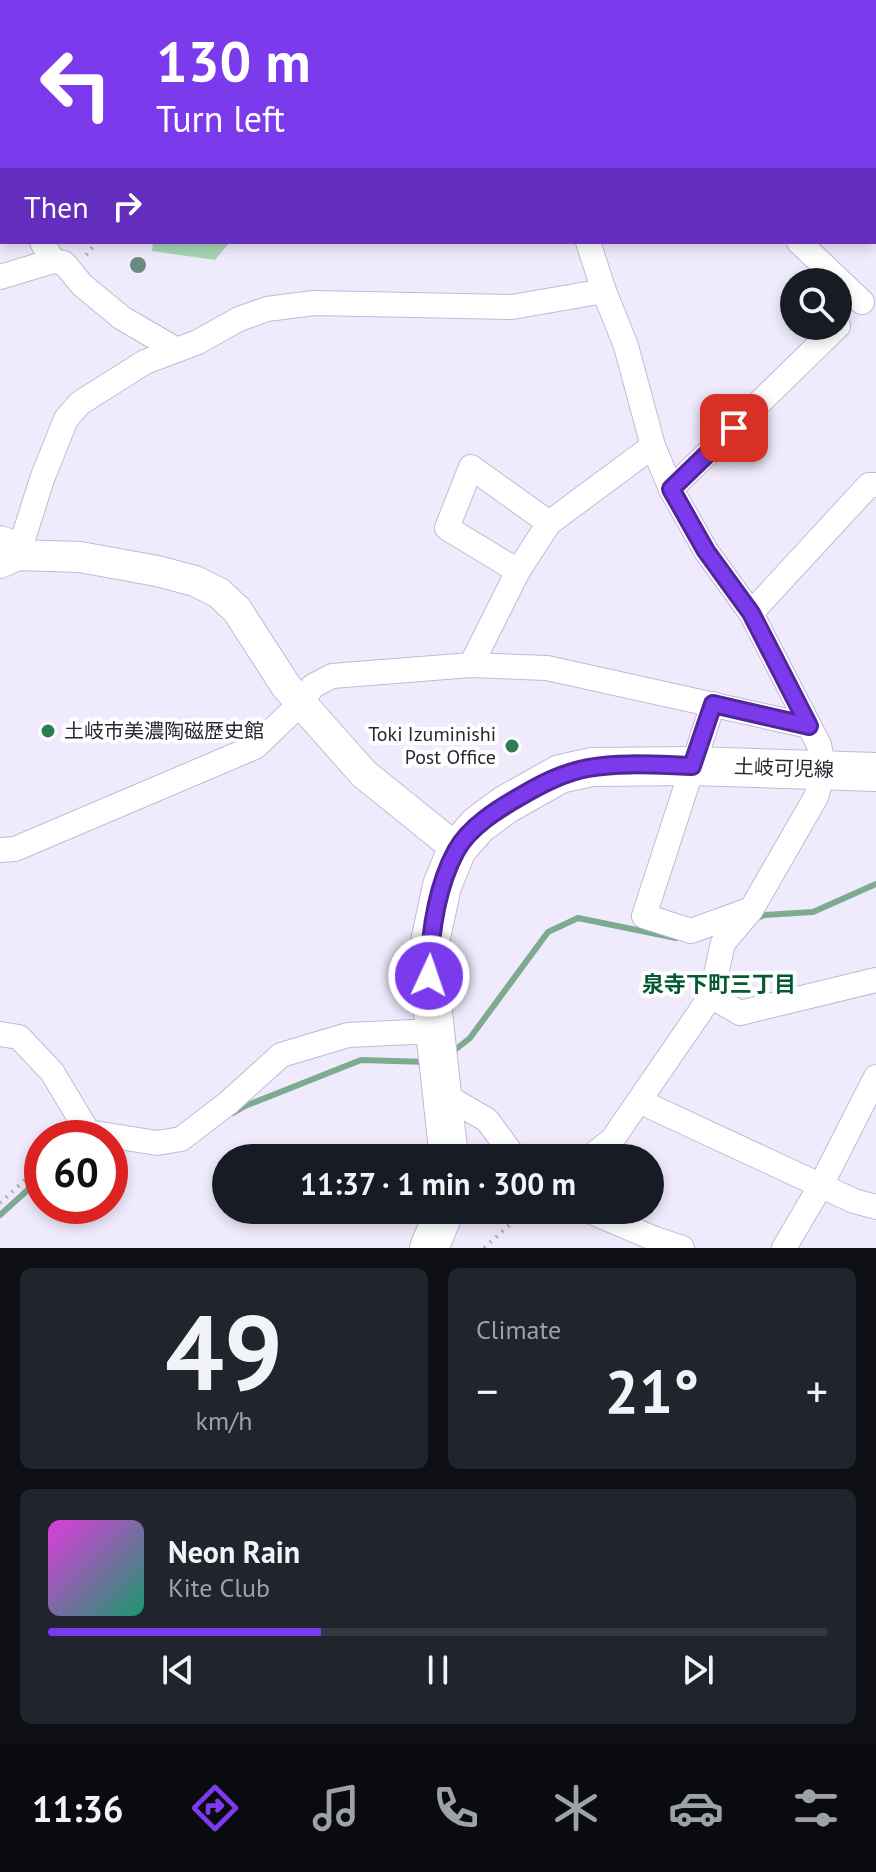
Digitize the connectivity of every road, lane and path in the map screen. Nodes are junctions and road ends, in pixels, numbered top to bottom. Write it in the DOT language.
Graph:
graph roads {
  1 [pos="801,244"];
  2 [pos="593,246"];
  3 [pos="47,252"];
  4 [pos="0,277"];
  5 [pos="604,291"];
  6 [pos="869,299"];
  7 [pos="852,314"];
  8 [pos="824,340"];
  9 [pos="177,350"];
  10 [pos="653,446"];
  11 [pos="876,485"];
  12 [pos="671,489"];
  13 [pos="549,523"];
  14 [pos="6,552"];
  15 [pos="518,571"];
  16 [pos="751,613"];
  17 [pos="471,665"];
  18 [pos="302,702"];
  19 [pos="713,704"];
  20 [pos="809,726"];
  21 [pos="692,766"];
  22 [pos="824,769"];
  23 [pos="876,772"];
  24 [pos="457,849"];
  25 [pos="0,850"];
  26 [pos="751,910"];
  27 [pos="876,980"];
  28 [pos="711,996"];
  29 [pos="0,1034"];
  30 [pos="439,1061"];
  31 [pos="876,1077"];
  32 [pos="641,1102"];
  33 [pos="448,1144"];
  34 [pos="505,1144"];
  35 [pos="607,1144"];
  36 [pos="24,1181"];
  37 [pos="821,1185"];
  38 [pos="0,1203"];
  39 [pos="876,1207"];
  40 [pos="439,1224"];
  41 [pos="511,1224"];
  42 [pos="620,1224"];
  43 [pos="429,1248"];
  44 [pos="484,1248"];
  45 [pos="682,1248"];
  46 [pos="784,1248"];
  1 -- 6 [label="street"];
  2 -- 5 [label="street"];
  3 -- 4 [label="street"];
  3 -- 9 [label="street"];
  5 -- 9 [label="street"];
  5 -- 10 [label="street"];
  6 -- 7 [label="street"];
  8 -- 12 [label="street"];
  9 -- 14 [label="street"];
  10 -- 12 [label="street"];
  10 -- 13 [label="street"];
  11 -- 16 [label="street"];
  12 -- 16 [label="street"];
  13 -- 15 [label="street"];
  13 -- 15 [label="street"];
  14 -- 18 [label="street"];
  15 -- 17 [label="street"];
  16 -- 20 [label="street"];
  17 -- 18 [label="street"];
  17 -- 19 [label="street"];
  18 -- 24 [label="street"];
  18 -- 25 [label="street"];
  19 -- 20 [label="street"];
  19 -- 21 [label="street"];
  20 -- 22 [label="street"];
  21 -- 22 [label="main road, 土岐可児線"];
  21 -- 24 [label="main road, 土岐可児線"];
  21 -- 26 [label="street"];
  22 -- 23 [label="main road, 土岐可児線"];
  22 -- 26 [label="street"];
  24 -- 30 [label="main road, 土岐可児線"];
  26 -- 28 [label="street"];
  27 -- 28 [label="street"];
  28 -- 32 [label="street"];
  29 -- 30 [label="street"];
  30 -- 33 [label="main road, 土岐可児線"];
  30 -- 34 [label="street"];
  31 -- 37 [label="street"];
  32 -- 35 [label="street"];
  32 -- 37 [label="street"];
  36 -- 38 [label="path"];
  37 -- 39 [label="street"];
  37 -- 46 [label="street"];
  40 -- 43 [label="main road"];
  41 -- 44 [label="path"];
  42 -- 45 [label="street"];
}
